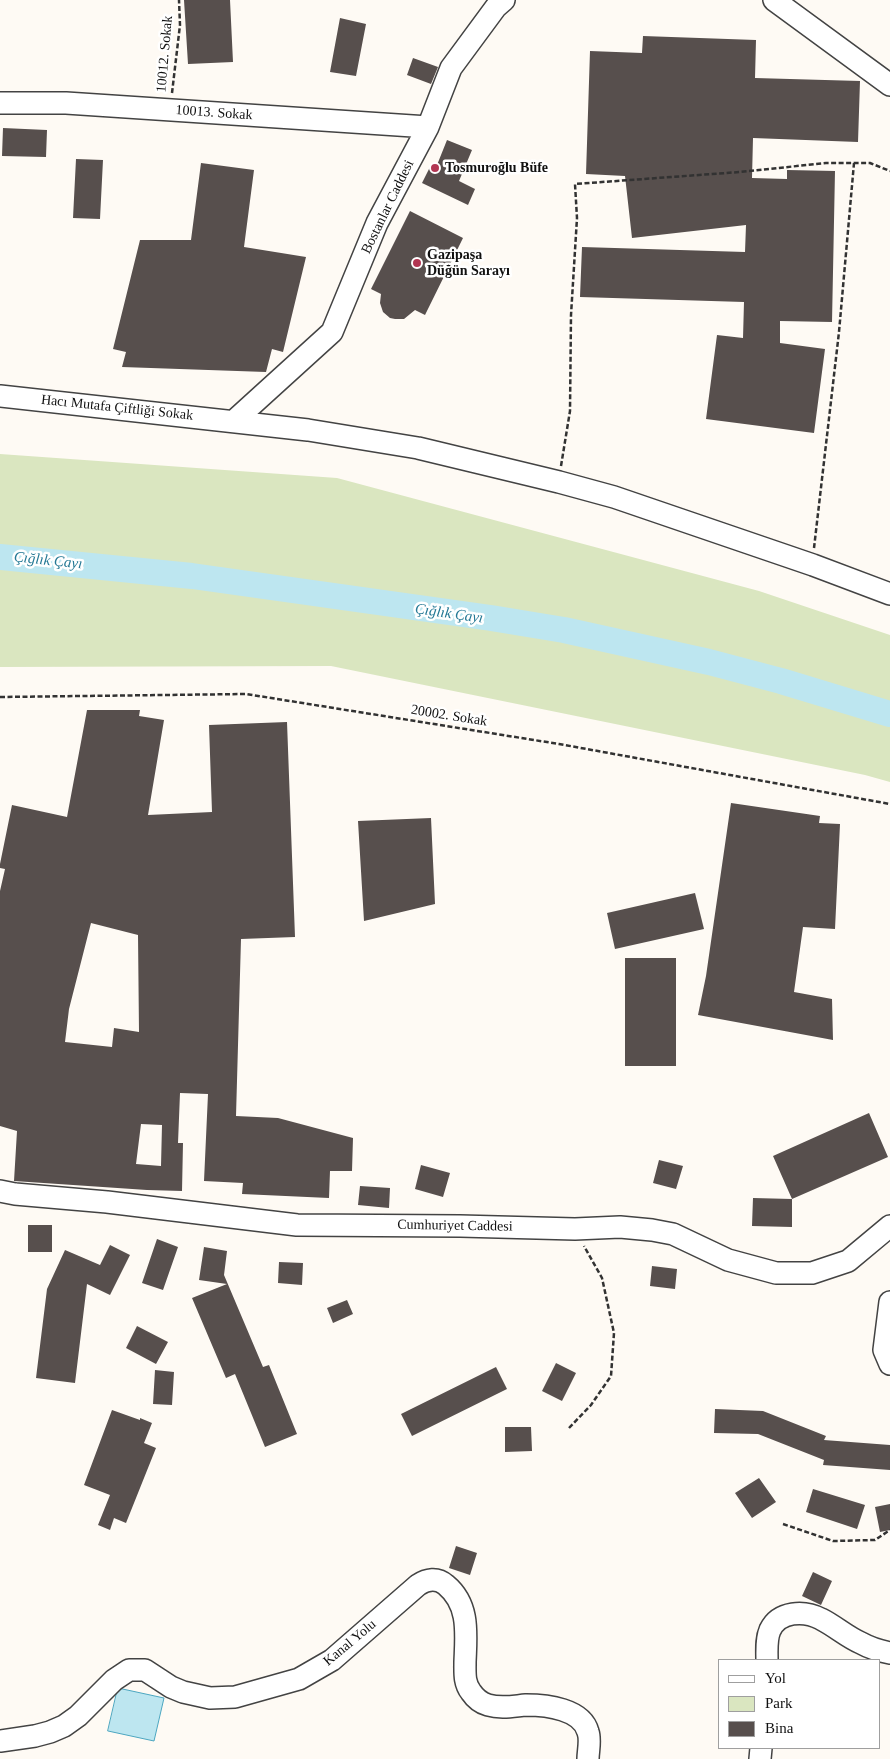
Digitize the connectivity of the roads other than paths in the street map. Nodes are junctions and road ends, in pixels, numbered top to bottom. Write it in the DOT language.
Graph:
graph roads {
  1 [pos="504,0"];
  2 [pos="774,0"];
  3 [pos="890,85"];
  4 [pos="0,102"];
  5 [pos="428,127"];
  6 [pos="0,396"];
  7 [pos="234,421"];
  8 [pos="890,594"];
  9 [pos="0,1191"];
  10 [pos="890,1226"];
  11 [pos="890,1302"];
  12 [pos="890,1364"];
  13 [pos="890,1653"];
  14 [pos="767,1659"];
  15 [pos="0,1741"];
  16 [pos="588,1759"];
  1 -- 5 [label="street, Bostanlar Caddesi"];
  2 -- 3 [label="street"];
  4 -- 5 [label="street, 10013. Sokak"];
  5 -- 7 [label="street, Bostanlar Caddesi"];
  6 -- 7 [label="street, Hacı Mutafa Çiftliği Sokak"];
  7 -- 8 [label="street, Hacı Mutafa Çiftliği Sokak"];
  9 -- 10 [label="street, Cumhuriyet Caddesi"];
  11 -- 12 [label="street"];
  13 -- 14 [label="street"];
  15 -- 16 [label="street, Kanal Yolu"];
}
